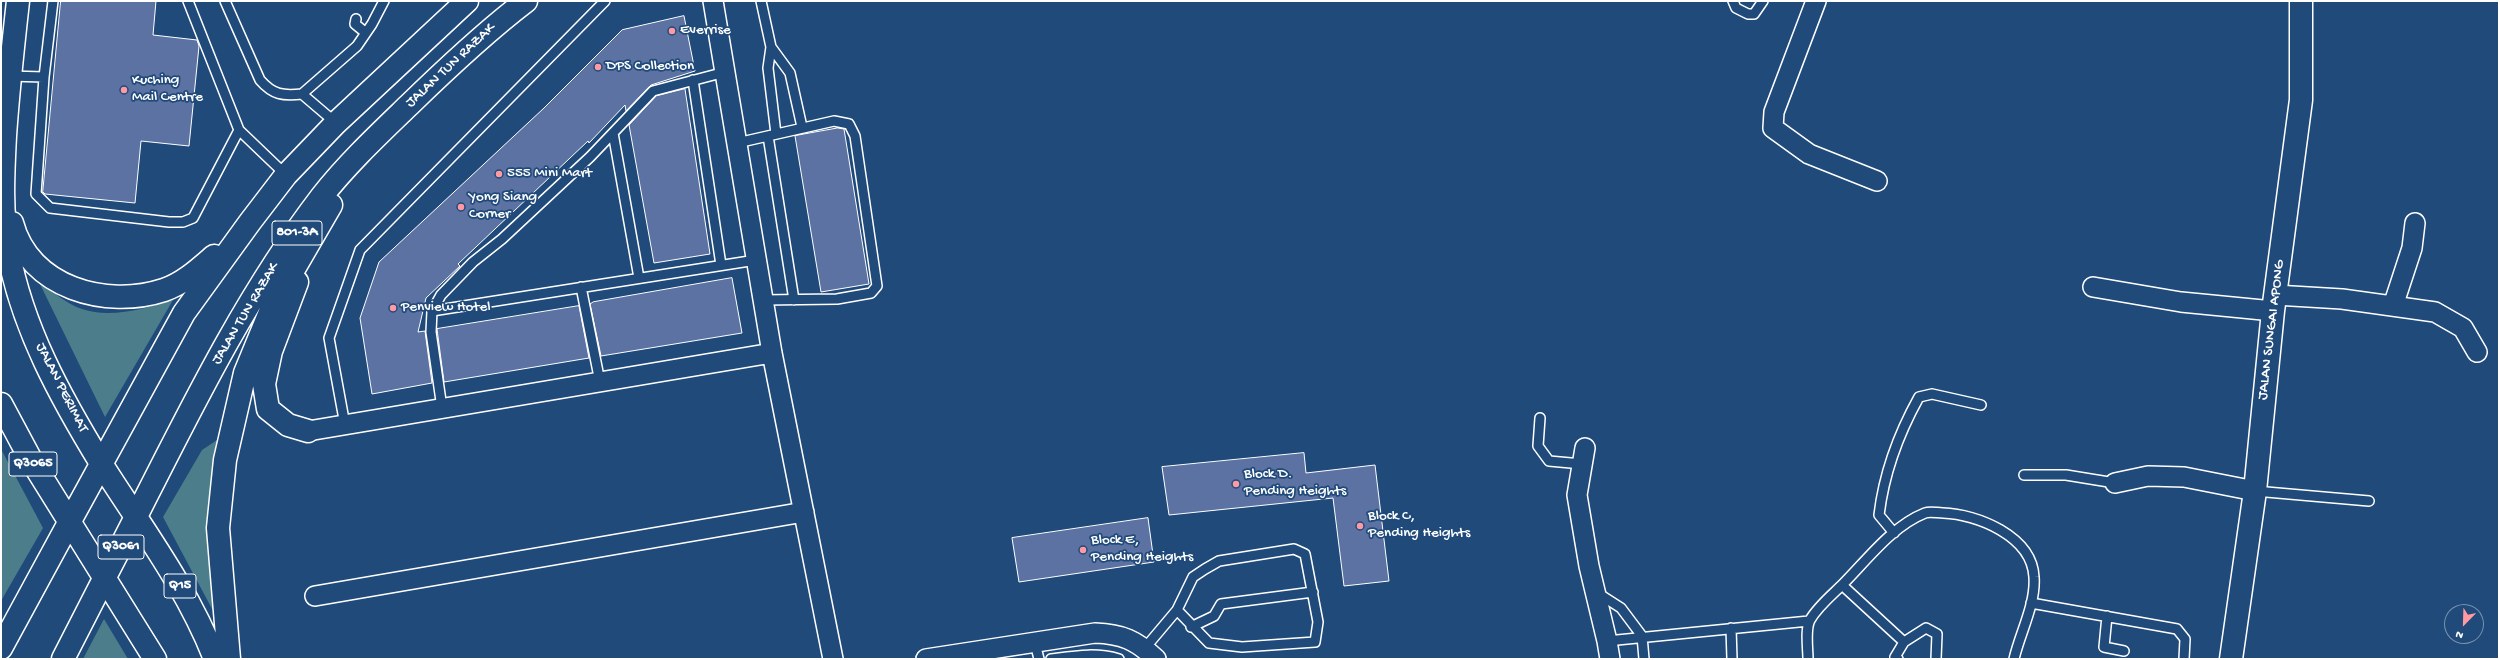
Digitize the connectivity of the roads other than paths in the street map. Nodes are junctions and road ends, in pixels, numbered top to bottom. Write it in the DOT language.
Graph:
graph roads {
  1 [pos="18,1"];
  2 [pos="53,1"];
  3 [pos="188,1"];
  4 [pos="225,1"];
  5 [pos="384,1"];
  6 [pos="467,1"];
  7 [pos="526,1"];
  8 [pos="605,1"];
  9 [pos="713,1"];
  10 [pos="761,1"];
  11 [pos="1733,1"];
  12 [pos="1763,1"];
  13 [pos="1816,1"];
  14 [pos="2301,1"];
  15 [pos="356,19"];
  16 [pos="366,33"];
  17 [pos="771,46"];
  18 [pos="725,72"];
  19 [pos="9,76"];
  20 [pos="44,77"];
  21 [pos="693,80"];
  22 [pos="302,94"];
  23 [pos="336,123"];
  24 [pos="802,127"];
  25 [pos="239,130"];
  26 [pos="613,133"];
  27 [pos="772,135"];
  28 [pos="737,143"];
  29 [pos="358,154"];
  30 [pos="286,174"];
  31 [pos="1877,181"];
  32 [pos="2,188"];
  33 [pos="250,222"];
  34 [pos="2415,223"];
  35 [pos="306,250"];
  36 [pos="756,260"];
  37 [pos="721,265"];
  38 [pos="639,278"];
  39 [pos="581,287"];
  40 [pos="2092,287"];
  41 [pos="763,300"];
  42 [pos="794,300"];
  43 [pos="2274,303"];
  44 [pos="2393,306"];
  45 [pos="432,311"];
  46 [pos="2477,352"];
  47 [pos="772,353"];
  48 [pos="600,382"];
  49 [pos="1,404"];
  50 [pos="1981,405"];
  51 [pos="442,408"];
  52 [pos="1540,418"];
  53 [pos="345,424"];
  54 [pos="1,429"];
  55 [pos="308,431"];
  56 [pos="25,449"];
  57 [pos="1584,456"];
  58 [pos="102,464"];
  59 [pos="2024,474"];
  60 [pos="2115,483"];
  61 [pos="2255,491"];
  62 [pos="2369,501"];
  63 [pos="804,512"];
  64 [pos="136,518"];
  65 [pos="70,521"];
  66 [pos="1894,533"];
  67 [pos="105,577"];
  68 [pos="1842,585"];
  69 [pos="1595,591"];
  70 [pos="1313,592"];
  71 [pos="315,596"];
  72 [pos="2031,602"];
  73 [pos="1176,610"];
  74 [pos="2107,616"];
  75 [pos="1809,621"];
  76 [pos="1191,627"];
  77 [pos="1730,628"];
  78 [pos="1642,636"];
  79 [pos="1607,640"];
  80 [pos="1904,642"];
  81 [pos="1,648"];
  82 [pos="1037,651"];
  83 [pos="2124,651"];
  84 [pos="1150,653"];
  85 [pos="62,659"];
  86 [pos="155,659"];
  87 [pos="215,659"];
  88 [pos="229,659"];
  89 [pos="833,659"];
  90 [pos="926,659"];
  91 [pos="1051,659"];
  92 [pos="1119,659"];
  93 [pos="1610,659"];
  94 [pos="1644,659"];
  95 [pos="1732,659"];
  96 [pos="1808,659"];
  97 [pos="1898,659"];
  98 [pos="1936,659"];
  99 [pos="2014,659"];
  100 [pos="2177,659"];
  101 [pos="2184,659"];
  102 [pos="2188,659"];
  103 [pos="2231,659"];
  1 -- 19 [label="main road, JALAN PERIMAT"];
  2 -- 20 [label="lane"];
  3 -- 25 [label="lane"];
  4 -- 22 [label="lane"];
  5 -- 16 [label="lane"];
  6 -- 23 [label="main road"];
  7 -- 29 [label="main road, JALAN TUN RAZAK / 801-3A"];
  8 -- 53 [label="lane"];
  9 -- 18 [label="street"];
  10 -- 17 [label="lane"];
  11 -- 12 [label="lane"];
  13 -- 31 [label="street"];
  14 -- 43 [label="main road, JALAN SUNGAI APONG"];
  15 -- 16 [label="lane"];
  16 -- 22 [label="lane"];
  17 -- 24 [label="lane"];
  17 -- 27 [label="lane"];
  18 -- 21 [label="lane"];
  18 -- 28 [label="street"];
  19 -- 20 [label="lane"];
  19 -- 32 [label="main road, JALAN PERIMAT"];
  20 -- 25 [label="lane"];
  21 -- 26 [label="lane"];
  21 -- 37 [label="lane"];
  22 -- 23 [label="lane"];
  23 -- 30 [label="main road"];
  24 -- 27 [label="lane"];
  24 -- 42 [label="lane"];
  25 -- 30 [label="lane"];
  26 -- 38 [label="lane"];
  26 -- 45 [label="lane"];
  27 -- 28 [label="lane"];
  27 -- 42 [label="lane"];
  28 -- 36 [label="street"];
  29 -- 35 [label="main road"];
  29 -- 64 [label="main road, JALAN TUN RAZAK / 801-3A"];
  30 -- 33 [label="main road"];
  32 -- 33 [label="main road"];
  32 -- 58 [label="main road, JALAN PERIMAT"];
  33 -- 58 [label="main road"];
  34 -- 44 [label="street"];
  35 -- 55 [label="main road"];
  35 -- 88 [label="main road"];
  36 -- 37 [label="lane"];
  36 -- 41 [label="street"];
  37 -- 38 [label="lane"];
  38 -- 39 [label="lane"];
  39 -- 45 [label="lane"];
  39 -- 48 [label="lane"];
  40 -- 43 [label="street"];
  41 -- 42 [label="lane"];
  41 -- 47 [label="street"];
  43 -- 44 [label="street"];
  43 -- 61 [label="main road, JALAN SUNGAI APONG"];
  44 -- 46 [label="street"];
  45 -- 51 [label="lane"];
  47 -- 48 [label="street"];
  47 -- 63 [label="street"];
  48 -- 51 [label="street"];
  49 -- 56 [label="main road, Q3065"];
  50 -- 66 [label="lane"];
  51 -- 53 [label="street"];
  52 -- 57 [label="lane"];
  53 -- 55 [label="street"];
  54 -- 56 [label="main road"];
  56 -- 65 [label="main road, Q3065"];
  57 -- 69 [label="street"];
  58 -- 64 [label="main road, JALAN PERIMAT"];
  58 -- 65 [label="main road"];
  59 -- 60 [label="lane"];
  60 -- 61 [label="street"];
  61 -- 62 [label="lane"];
  61 -- 103 [label="main road, JALAN SUNGAI APONG"];
  63 -- 71 [label="street"];
  63 -- 89 [label="street"];
  64 -- 67 [label="main road, Q3061"];
  64 -- 87 [label="main road, Q15"];
  65 -- 67 [label="main road, Q3065"];
  65 -- 81 [label="main road"];
  66 -- 68 [label="lane"];
  66 -- 72 [label="lane"];
  67 -- 85 [label="main road, Q3061"];
  67 -- 86 [label="main road"];
  68 -- 75 [label="lane"];
  68 -- 80 [label="lane"];
  69 -- 78 [label="lane"];
  69 -- 79 [label="street"];
  70 -- 73 [label="lane"];
  70 -- 76 [label="lane"];
  70 -- 76 [label="lane"];
  72 -- 74 [label="lane"];
  72 -- 99 [label="lane"];
  73 -- 76 [label="lane"];
  73 -- 84 [label="lane"];
  74 -- 83 [label="lane"];
  74 -- 101 [label="lane"];
  75 -- 77 [label="lane"];
  75 -- 96 [label="lane"];
  77 -- 78 [label="lane"];
  77 -- 95 [label="lane"];
  78 -- 79 [label="lane"];
  78 -- 94 [label="lane"];
  79 -- 93 [label="street"];
  80 -- 97 [label="lane"];
  80 -- 98 [label="lane"];
  82 -- 84 [label="street"];
  82 -- 90 [label="street"];
  91 -- 92 [label="lane"];
  100 -- 101 [label="lane"];
  101 -- 102 [label="lane"];
}
